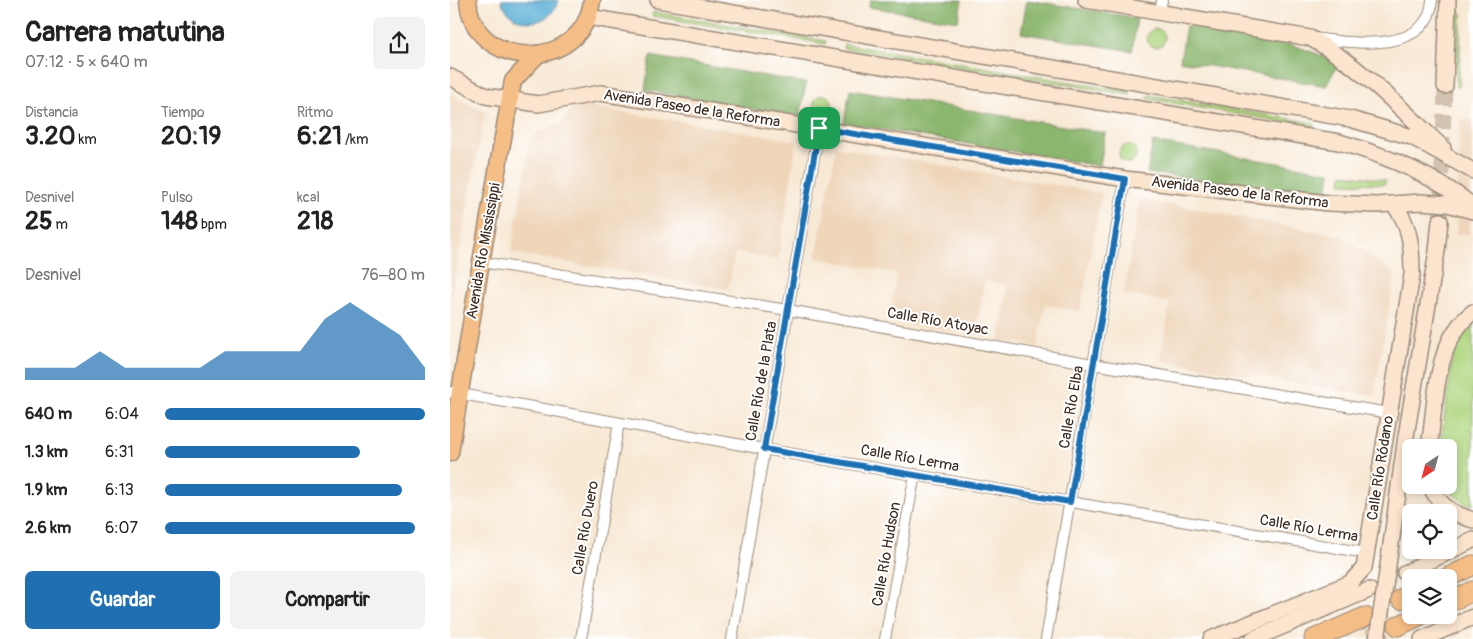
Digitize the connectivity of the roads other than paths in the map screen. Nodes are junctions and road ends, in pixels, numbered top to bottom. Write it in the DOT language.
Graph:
graph roads {
  1 [pos="468,0"];
  2 [pos="592,0"];
  3 [pos="658,0"];
  4 [pos="1086,0"];
  5 [pos="1432,0"];
  6 [pos="1448,0"];
  7 [pos="1161,6"];
  8 [pos="588,17"];
  9 [pos="1310,38"];
  10 [pos="497,46"];
  11 [pos="538,54"];
  12 [pos="450,77"];
  13 [pos="514,79"];
  14 [pos="1445,86"];
  15 [pos="510,99"];
  16 [pos="819,128"];
  17 [pos="1457,161"];
  18 [pos="1473,172"];
  19 [pos="1125,179"];
  20 [pos="1393,204"];
  21 [pos="1473,206"];
  22 [pos="1473,211"];
  23 [pos="1440,221"];
  24 [pos="481,262"];
  25 [pos="788,310"];
  26 [pos="1473,312"];
  27 [pos="1093,364"];
  28 [pos="455,393"];
  29 [pos="1389,413"];
  30 [pos="619,423"];
  31 [pos="1406,436"];
  32 [pos="1430,439"];
  33 [pos="764,449"];
  34 [pos="450,453"];
  35 [pos="915,474"];
  36 [pos="1433,494"];
  37 [pos="1070,502"];
  38 [pos="1473,520"];
  39 [pos="1473,540"];
  40 [pos="1367,547"];
  41 [pos="1473,566"];
  42 [pos="1413,569"];
  43 [pos="1457,573"];
  44 [pos="1369,590"];
  45 [pos="1473,591"];
  46 [pos="1457,598"];
  47 [pos="1365,617"];
  48 [pos="1473,617"];
  49 [pos="1402,624"];
  50 [pos="1398,626"];
  51 [pos="581,639"];
  52 [pos="732,639"];
  53 [pos="885,639"];
  54 [pos="1046,639"];
  55 [pos="1211,639"];
  56 [pos="1253,639"];
  57 [pos="1314,639"];
  58 [pos="1378,639"];
  59 [pos="1422,639"];
  1 -- 10 [label="main road"];
  2 -- 8 [label="main road"];
  3 -- 17 [label="main road"];
  4 -- 7 [label="main road"];
  5 -- 9 [label="street"];
  6 -- 14 [label="main road"];
  7 -- 9 [label="main road"];
  8 -- 11 [label="main road"];
  8 -- 21 [label="main road"];
  9 -- 17 [label="main road"];
  10 -- 11 [label="main road"];
  10 -- 13 [label="main road"];
  11 -- 13 [label="main road"];
  12 -- 15 [label="main road, Avenida Paseo de la Reforma"];
  13 -- 15 [label="main road, Avenida Río Mississippi"];
  15 -- 16 [label="main road, Avenida Paseo de la Reforma"];
  15 -- 24 [label="main road, Avenida Río Mississippi"];
  16 -- 19 [label="main road, Avenida Paseo de la Reforma"];
  16 -- 25 [label="street, Calle Río de la Plata"];
  17 -- 18 [label="main road"];
  19 -- 20 [label="main road, Avenida Paseo de la Reforma"];
  19 -- 27 [label="street, Calle Río Elba"];
  20 -- 22 [label="main road, Avenida Paseo de la Reforma"];
  20 -- 29 [label="main road, Calle Río Ródano"];
  23 -- 31 [label="main road, Calle Río Ródano"];
  24 -- 25 [label="street, Calle Río Atoyac"];
  24 -- 28 [label="main road, Avenida Río Mississippi"];
  25 -- 27 [label="street, Calle Río Atoyac"];
  25 -- 33 [label="street, Calle Río de la Plata"];
  26 -- 32 [label="main road"];
  27 -- 29 [label="street, Calle Río Atoyac"];
  27 -- 37 [label="street, Calle Río Elba"];
  28 -- 30 [label="street, Calle Río Lerma"];
  28 -- 34 [label="main road, Avenida Río Mississippi"];
  29 -- 40 [label="main road, Calle Río Ródano"];
  30 -- 33 [label="street, Calle Río Lerma"];
  30 -- 51 [label="street, Calle Río Duero"];
  31 -- 40 [label="main road"];
  31 -- 58 [label="main road, Calle Río Ródano, bridge"];
  33 -- 35 [label="street, Calle Río Lerma"];
  33 -- 52 [label="street, Calle Río de la Plata"];
  35 -- 37 [label="street, Calle Río Lerma"];
  35 -- 53 [label="street, Calle Río Hudson"];
  36 -- 38 [label="main road"];
  37 -- 40 [label="street, Calle Río Lerma"];
  37 -- 54 [label="street, Calle Río Elba"];
  39 -- 42 [label="main road"];
  40 -- 55 [label="main road, Calle Río Ródano"];
  41 -- 43 [label="highway"];
  44 -- 56 [label="main road"];
  45 -- 46 [label="highway"];
  47 -- 57 [label="highway"];
  48 -- 59 [label="main road"];
  49 -- 50 [label="highway"];
}
